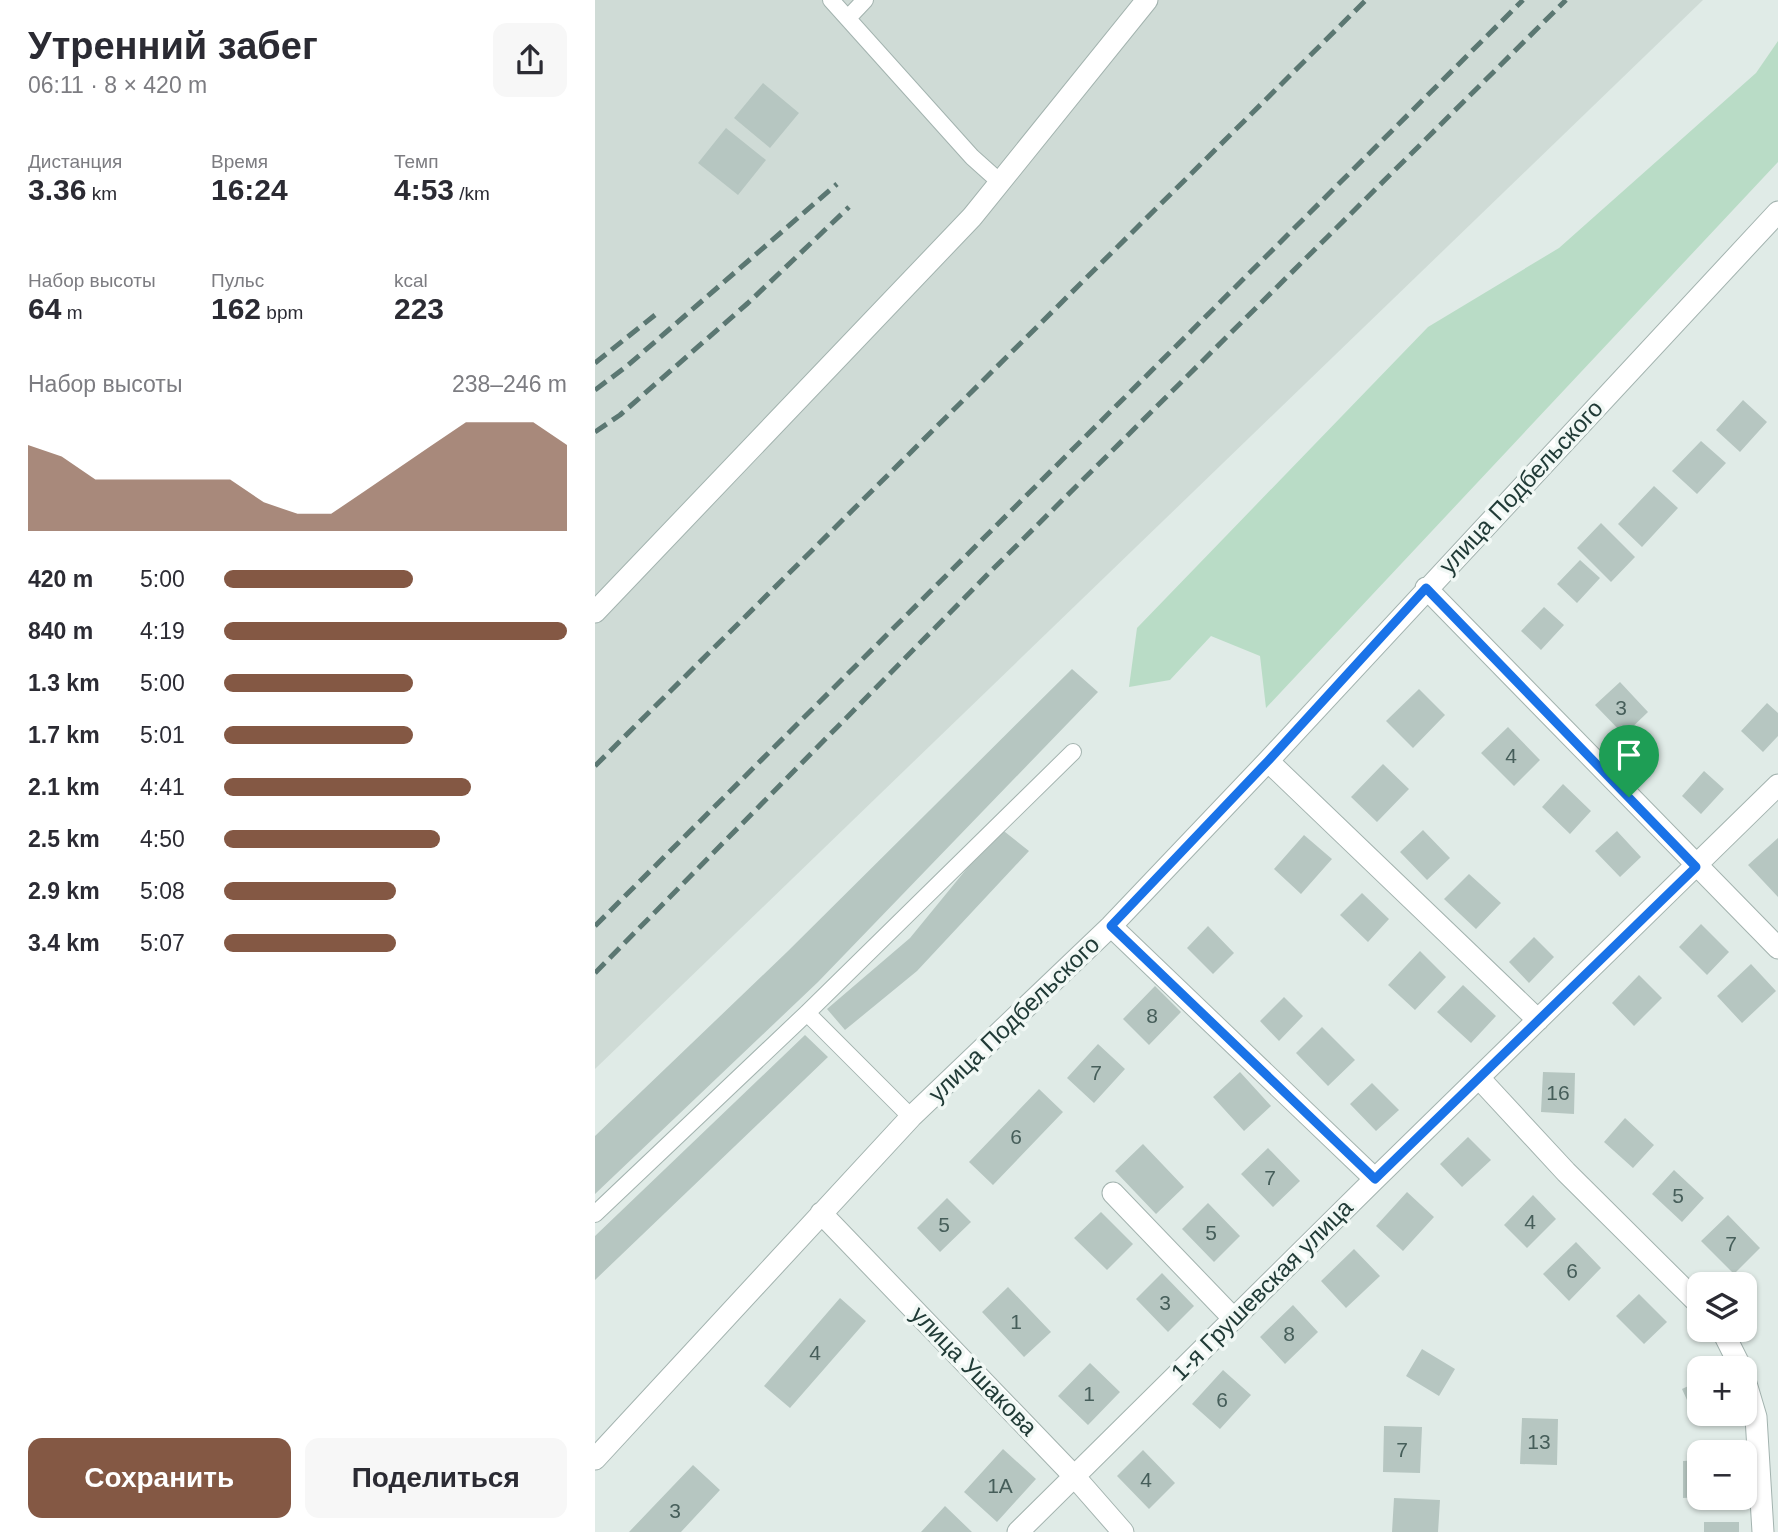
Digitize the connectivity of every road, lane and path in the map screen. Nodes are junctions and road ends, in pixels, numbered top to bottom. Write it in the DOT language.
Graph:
graph roads {
  1 [pos="831,0"];
  2 [pos="865,0"];
  3 [pos="1147,0"];
  4 [pos="848,18"];
  5 [pos="1002,183"];
  6 [pos="1778,212"];
  7 [pos="1426,588"];
  8 [pos="595,612"];
  9 [pos="1073,751"];
  10 [pos="1268,761"];
  11 [pos="1778,785"];
  12 [pos="1696,867"];
  13 [pos="1111,926"];
  14 [pos="1778,948"];
  15 [pos="807,1013"];
  16 [pos="1538,1020"];
  17 [pos="1479,1079"];
  18 [pos="911,1117"];
  19 [pos="1375,1179"];
  20 [pos="1112,1193"];
  21 [pos="595,1213"];
  22 [pos="821,1213"];
  23 [pos="1687,1292"];
  24 [pos="1234,1319"];
  25 [pos="1757,1426"];
  26 [pos="595,1459"];
  27 [pos="1075,1476"];
  28 [pos="1019,1532"];
  29 [pos="1123,1532"];
  30 [pos="1763,1532"];
  1 -- 4 [label="lane"];
  2 -- 4 [label="lane"];
  3 -- 5 [label="street"];
  4 -- 5 [label="lane"];
  5 -- 8 [label="street"];
  6 -- 7 [label="street, улица Подбельского"];
  7 -- 10 [label="street, улица Подбельского"];
  7 -- 12 [label="street"];
  9 -- 15 [label="lane"];
  10 -- 13 [label="street, улица Подбельского"];
  10 -- 16 [label="street"];
  11 -- 12 [label="street, 1-я Грушевская улица"];
  12 -- 14 [label="street"];
  12 -- 16 [label="street, 1-я Грушевская улица"];
  13 -- 18 [label="street, улица Подбельского"];
  13 -- 19 [label="street"];
  15 -- 18 [label="lane"];
  15 -- 21 [label="lane"];
  16 -- 17 [label="street, 1-я Грушевская улица"];
  17 -- 19 [label="street, 1-я Грушевская улица"];
  17 -- 23 [label="street"];
  18 -- 22 [label="street, улица Подбельского"];
  19 -- 24 [label="street, 1-я Грушевская улица"];
  20 -- 24 [label="street"];
  22 -- 26 [label="street, улица Подбельского"];
  22 -- 27 [label="street, улица Ушакова"];
  24 -- 27 [label="street, 1-я Грушевская улица"];
  25 -- 30 [label="street"];
  27 -- 28 [label="street, 1-я Грушевская улица"];
  27 -- 29 [label="street, улица Ушакова"];
}
